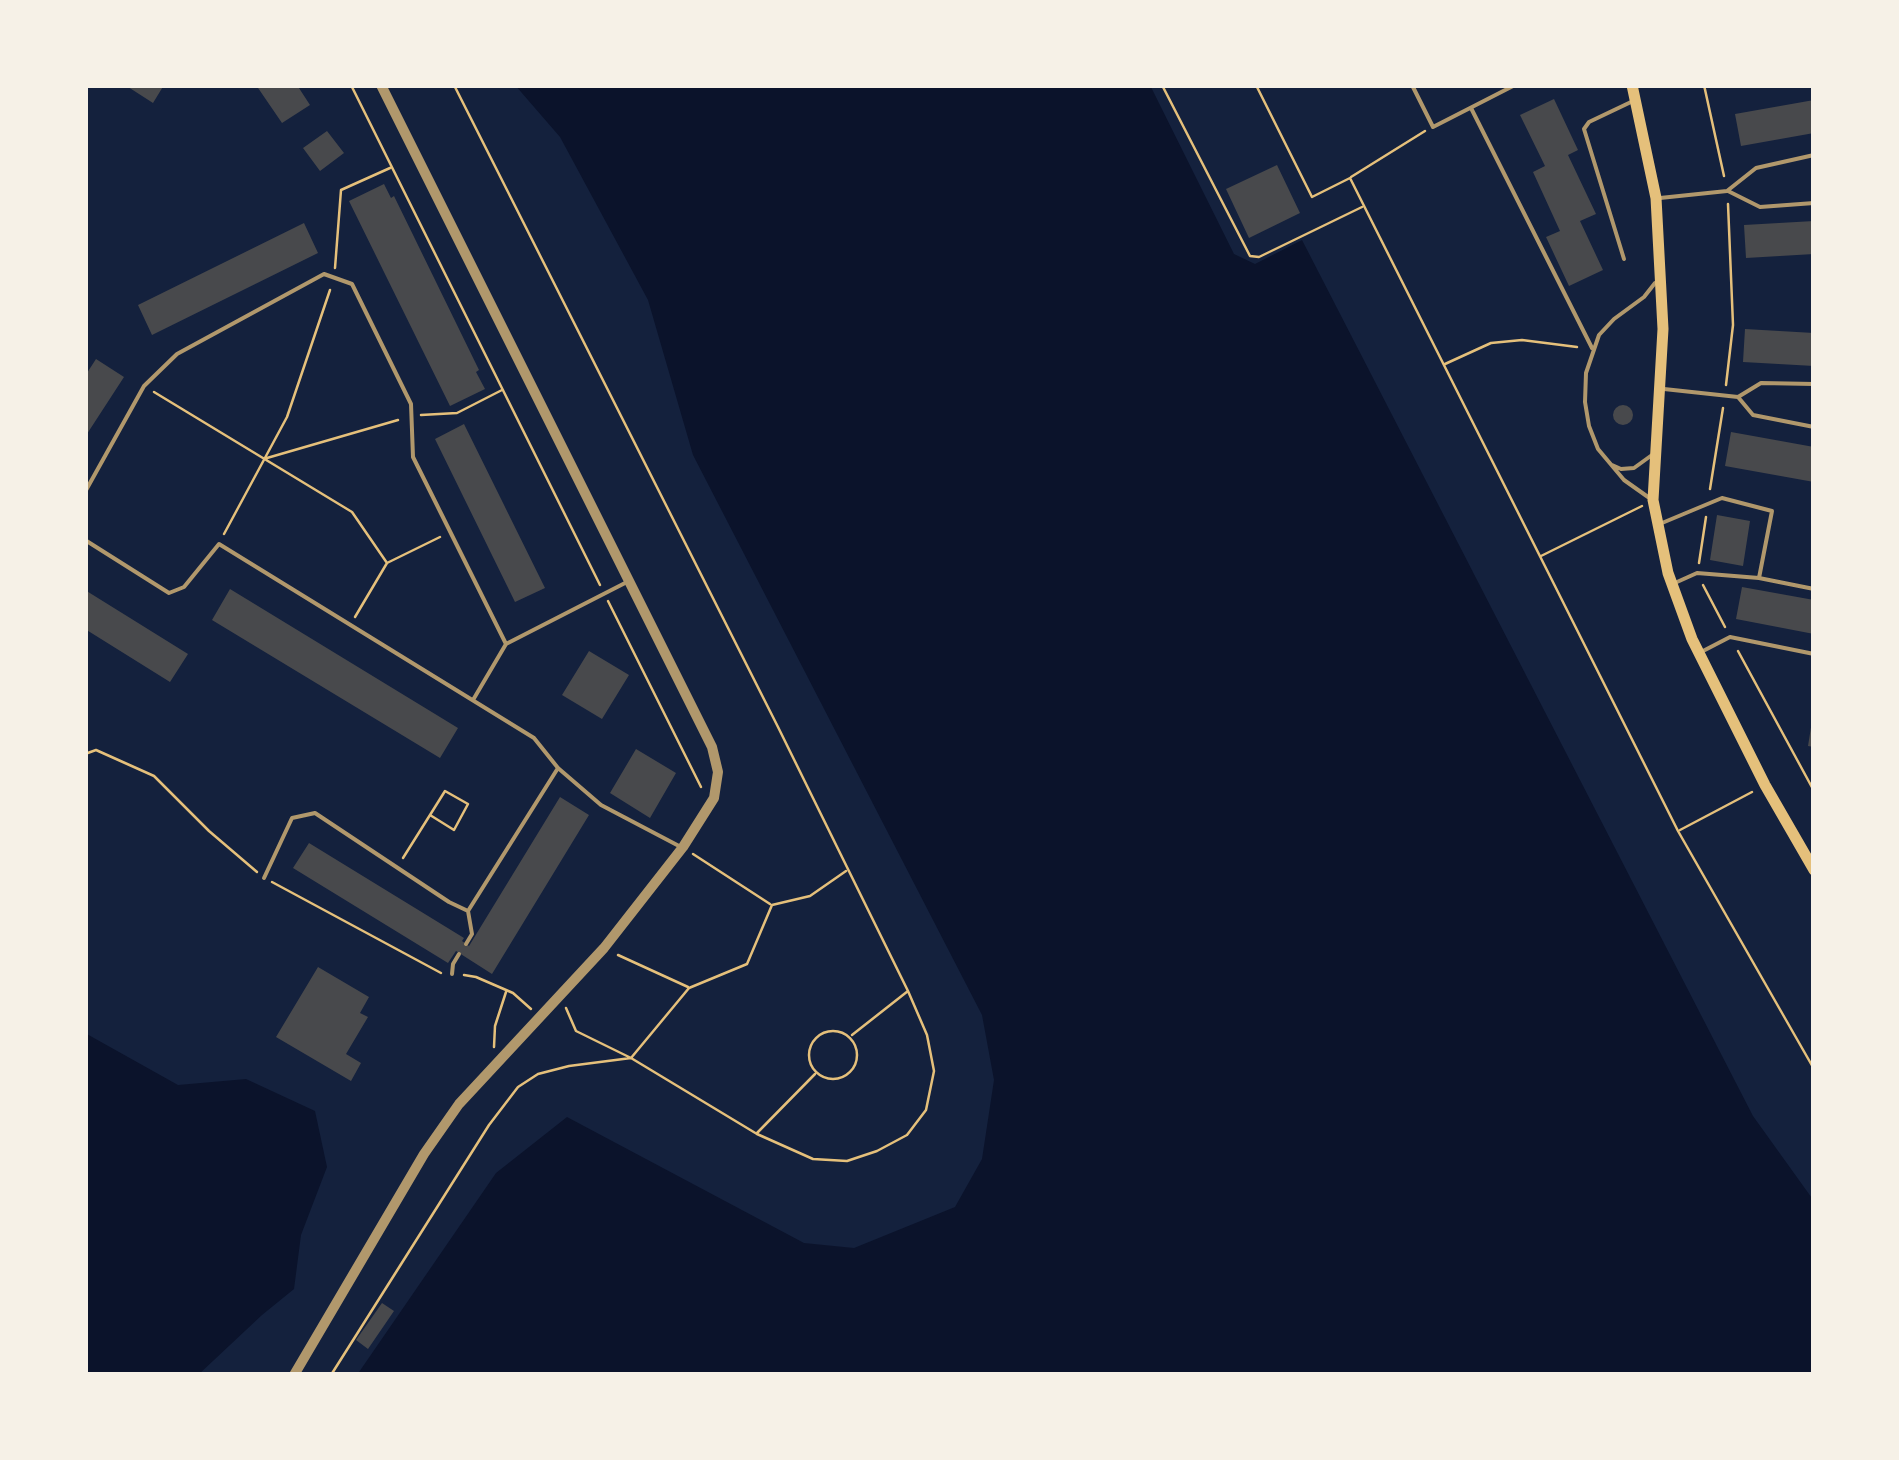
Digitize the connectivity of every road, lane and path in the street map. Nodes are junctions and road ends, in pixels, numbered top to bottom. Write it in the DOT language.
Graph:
graph roads {
  1 [pos="351,85"];
  2 [pos="381,85"];
  3 [pos="1162,85"];
  4 [pos="1256,85"];
  5 [pos="1412,85"];
  6 [pos="1514,85"];
  7 [pos="1632,85"];
  8 [pos="1704,85"];
  9 [pos="1636,100"];
  10 [pos="1471,108"];
  11 [pos="1433,127"];
  12 [pos="1814,154"];
  13 [pos="392,168"];
  14 [pos="1350,178"];
  15 [pos="1727,191"];
  16 [pos="1656,198"];
  17 [pos="1814,203"];
  18 [pos="1364,206"];
  19 [pos="1624,259"];
  20 [pos="1661,275"];
  21 [pos="334,278"];
  22 [pos="1592,348"];
  23 [pos="1444,365"];
  24 [pos="1814,384"];
  25 [pos="144,386"];
  26 [pos="1659,388"];
  27 [pos="502,390"];
  28 [pos="1724,396"];
  29 [pos="1738,397"];
  30 [pos="411,416"];
  31 [pos="1814,427"];
  32 [pos="1655,450"];
  33 [pos="265,458"];
  34 [pos="1608,463"];
  35 [pos="85,492"];
  36 [pos="1653,500"];
  37 [pos="1708,506"];
  38 [pos="1658,525"];
  39 [pos="450,532"];
  40 [pos="85,540"];
  41 [pos="219,544"];
  42 [pos="1540,557"];
  43 [pos="387,563"];
  44 [pos="1697,573"];
  45 [pos="1760,578"];
  46 [pos="627,582"];
  47 [pos="1672,584"];
  48 [pos="1814,589"];
  49 [pos="604,594"];
  50 [pos="351,625"];
  51 [pos="1730,637"];
  52 [pos="506,644"];
  53 [pos="1699,653"];
  54 [pos="1814,654"];
  55 [pos="473,700"];
  56 [pos="85,754"];
  57 [pos="558,768"];
  58 [pos="1764,785"];
  59 [pos="702,790"];
  60 [pos="1814,791"];
  61 [pos="430,815"];
  62 [pos="1678,831"];
  63 [pos="1814,841"];
  64 [pos="683,847"];
  65 [pos="1801,848"];
  66 [pos="396,868"];
  67 [pos="848,870"];
  68 [pos="1814,870"];
  69 [pos="264,878"];
  70 [pos="772,904"];
  71 [pos="468,911"];
  72 [pos="466,944"];
  73 [pos="604,948"];
  74 [pos="459,954"];
  75 [pos="452,974"];
  76 [pos="690,988"];
  77 [pos="908,991"];
  78 [pos="539,1017"];
  79 [pos="851,1036"];
  80 [pos="1814,1070"];
  81 [pos="816,1073"];
  82 [pos="757,1134"];
  83 [pos="294,1375"];
  84 [pos="331,1375"];
  1 -- 13 [label="path"];
  2 -- 46 [label="street"];
  3 -- 18 [label="path"];
  4 -- 14 [label="path"];
  5 -- 11 [label="lane"];
  6 -- 10 [label="lane"];
  7 -- 9 [label="main road"];
  8 -- 15 [label="path"];
  9 -- 16 [label="main road"];
  9 -- 19 [label="lane"];
  10 -- 11 [label="lane"];
  10 -- 22 [label="lane"];
  11 -- 14 [label="path"];
  12 -- 15 [label="lane"];
  13 -- 21 [label="path"];
  13 -- 27 [label="path"];
  14 -- 18 [label="path"];
  15 -- 16 [label="lane"];
  15 -- 17 [label="lane"];
  15 -- 28 [label="path"];
  16 -- 20 [label="main road"];
  18 -- 23 [label="path"];
  20 -- 22 [label="lane"];
  20 -- 26 [label="main road"];
  21 -- 25 [label="lane"];
  21 -- 30 [label="lane"];
  21 -- 33 [label="path"];
  22 -- 23 [label="path"];
  22 -- 34 [label="lane"];
  23 -- 42 [label="path"];
  24 -- 29 [label="lane"];
  25 -- 33 [label="path"];
  25 -- 35 [label="lane"];
  26 -- 28 [label="lane"];
  26 -- 32 [label="main road"];
  27 -- 30 [label="path"];
  27 -- 49 [label="path"];
  28 -- 29 [label="lane"];
  28 -- 37 [label="path"];
  29 -- 31 [label="lane"];
  30 -- 33 [label="path"];
  30 -- 39 [label="lane"];
  32 -- 34 [label="lane"];
  32 -- 36 [label="main road"];
  33 -- 41 [label="path"];
  33 -- 43 [label="path"];
  34 -- 36 [label="lane"];
  36 -- 38 [label="main road"];
  36 -- 42 [label="path"];
  37 -- 38 [label="lane"];
  37 -- 44 [label="path"];
  37 -- 45 [label="lane"];
  38 -- 47 [label="main road"];
  39 -- 43 [label="path"];
  39 -- 52 [label="lane"];
  40 -- 41 [label="lane"];
  41 -- 50 [label="lane"];
  42 -- 62 [label="path"];
  43 -- 50 [label="path"];
  44 -- 45 [label="lane"];
  44 -- 47 [label="lane"];
  44 -- 51 [label="path"];
  45 -- 48 [label="lane"];
  46 -- 49 [label="lane"];
  46 -- 64 [label="street"];
  47 -- 53 [label="main road"];
  49 -- 52 [label="lane"];
  49 -- 59 [label="path"];
  50 -- 55 [label="lane"];
  51 -- 53 [label="lane"];
  51 -- 54 [label="lane"];
  51 -- 60 [label="path"];
  52 -- 55 [label="lane"];
  53 -- 58 [label="main road"];
  55 -- 57 [label="lane"];
  56 -- 69 [label="path"];
  57 -- 64 [label="lane"];
  57 -- 71 [label="lane"];
  58 -- 62 [label="path"];
  58 -- 65 [label="main road"];
  61 -- 61 [label="path"];
  61 -- 66 [label="path"];
  62 -- 80 [label="path"];
  63 -- 65 [label="lane"];
  64 -- 70 [label="path"];
  64 -- 73 [label="street"];
  65 -- 68 [label="main road"];
  66 -- 69 [label="lane"];
  66 -- 71 [label="lane"];
  67 -- 70 [label="path"];
  69 -- 75 [label="path"];
  70 -- 76 [label="path"];
  71 -- 72 [label="lane"];
  73 -- 76 [label="path"];
  73 -- 78 [label="street"];
  74 -- 75 [label="lane"];
  75 -- 78 [label="path"];
  76 -- 84 [label="path"];
  77 -- 79 [label="path"];
  78 -- 83 [label="street"];
  79 -- 81 [label="path"];
  79 -- 81 [label="path"];
  81 -- 82 [label="path"];
}
